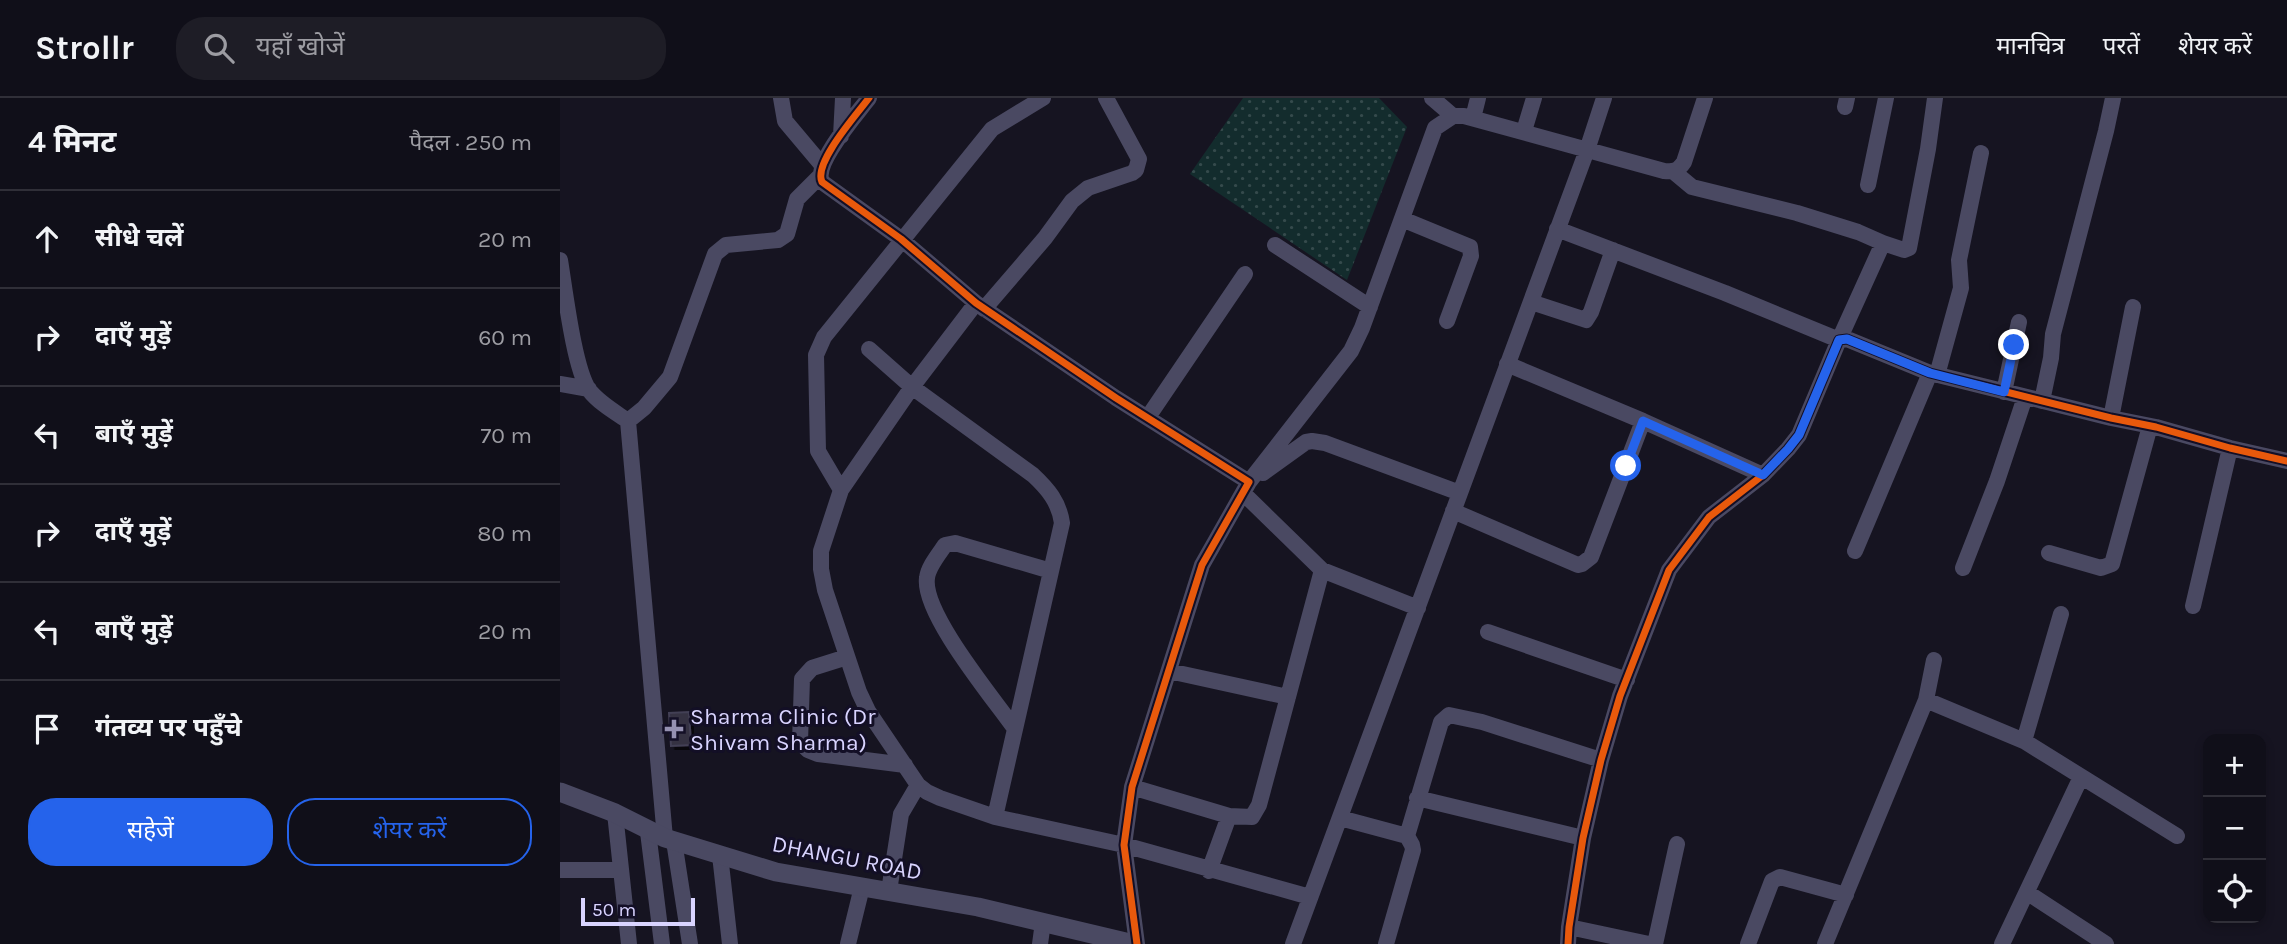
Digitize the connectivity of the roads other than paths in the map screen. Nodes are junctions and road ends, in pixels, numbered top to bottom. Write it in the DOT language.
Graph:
graph roads {
  1 [pos="781,98"];
  2 [pos="843,98"];
  3 [pos="869,98"];
  4 [pos="1043,98"];
  5 [pos="1106,98"];
  6 [pos="1432,98"];
  7 [pos="1478,98"];
  8 [pos="1534,98"];
  9 [pos="1604,98"];
  10 [pos="1705,98"];
  11 [pos="1886,98"];
  12 [pos="1935,98"];
  13 [pos="2113,98"];
  14 [pos="1453,116"];
  15 [pos="1473,118"];
  16 [pos="1524,131"];
  17 [pos="841,136"];
  18 [pos="1587,150"];
  19 [pos="1981,153"];
  20 [pos="821,171"];
  21 [pos="1674,172"];
  22 [pos="1868,185"];
  23 [pos="1402,219"];
  24 [pos="1557,229"];
  25 [pos="901,239"];
  26 [pos="1883,243"];
  27 [pos="1275,245"];
  28 [pos="1613,250"];
  29 [pos="560,260"];
  30 [pos="1245,274"];
  31 [pos="1531,302"];
  32 [pos="980,306"];
  33 [pos="1370,307"];
  34 [pos="2133,307"];
  35 [pos="1447,321"];
  36 [pos="2019,322"];
  37 [pos="1839,340"];
  38 [pos="869,349"];
  39 [pos="1507,364"];
  40 [pos="1933,374"];
  41 [pos="560,384"];
  42 [pos="912,387"];
  43 [pos="589,389"];
  44 [pos="2004,392"];
  45 [pos="2025,397"];
  46 [pos="2042,401"];
  47 [pos="1147,417"];
  48 [pos="2111,418"];
  49 [pos="628,421"];
  50 [pos="1643,421"];
  51 [pos="2150,426"];
  52 [pos="2230,448"];
  53 [pos="2287,461"];
  54 [pos="1763,475"];
  55 [pos="1246,487"];
  56 [pos="841,490"];
  57 [pos="1460,493"];
  58 [pos="1453,511"];
  59 [pos="1855,551"];
  60 [pos="2049,553"];
  61 [pos="1963,568"];
  62 [pos="1322,570"];
  63 [pos="1051,571"];
  64 [pos="2193,606"];
  65 [pos="1418,608"];
  66 [pos="2061,614"];
  67 [pos="1488,632"];
  68 [pos="847,657"];
  69 [pos="1934,660"];
  70 [pos="1169,671"];
  71 [pos="1627,680"];
  72 [pos="1288,697"];
  73 [pos="1926,700"];
  74 [pos="1015,729"];
  75 [pos="2024,741"];
  76 [pos="1601,760"];
  77 [pos="905,765"];
  78 [pos="2081,777"];
  79 [pos="918,785"];
  80 [pos="1132,787"];
  81 [pos="560,792"];
  82 [pos="1417,798"];
  83 [pos="615,813"];
  84 [pos="1229,816"];
  85 [pos="995,817"];
  86 [pos="1340,818"];
  87 [pos="1407,836"];
  88 [pos="2177,836"];
  89 [pos="662,837"];
  90 [pos="1583,838"];
  91 [pos="1124,845"];
  92 [pos="1677,845"];
  93 [pos="720,855"];
  94 [pos="560,870"];
  95 [pos="621,870"];
  96 [pos="1209,871"];
  97 [pos="862,887"];
  98 [pos="889,891"];
  99 [pos="2028,893"];
  100 [pos="1846,895"];
  101 [pos="1310,897"];
  102 [pos="1043,922"];
  103 [pos="1569,927"];
  104 [pos="629,944"];
  105 [pos="662,944"];
  106 [pos="690,944"];
  107 [pos="730,944"];
  108 [pos="848,944"];
  109 [pos="1040,944"];
  110 [pos="1136,944"];
  111 [pos="1293,944"];
  112 [pos="1386,944"];
  113 [pos="1568,944"];
  114 [pos="1649,944"];
  115 [pos="1654,944"];
  116 [pos="1748,944"];
  117 [pos="1825,944"];
  118 [pos="2002,944"];
  119 [pos="2106,944"];
  1 -- 20 [label="street"];
  2 -- 17 [label="street"];
  3 -- 17 [label="street"];
  4 -- 25 [label="street"];
  5 -- 32 [label="street"];
  6 -- 14 [label="street"];
  7 -- 15 [label="street"];
  8 -- 16 [label="street"];
  9 -- 18 [label="street"];
  10 -- 21 [label="street"];
  11 -- 22 [label="street"];
  12 -- 26 [label="street"];
  13 -- 46 [label="street"];
  14 -- 15 [label="street"];
  14 -- 23 [label="street"];
  15 -- 16 [label="street"];
  16 -- 18 [label="street"];
  17 -- 20 [label="street"];
  18 -- 21 [label="street"];
  18 -- 24 [label="street"];
  19 -- 40 [label="street"];
  20 -- 25 [label="street"];
  20 -- 49 [label="street"];
  21 -- 26 [label="street"];
  23 -- 33 [label="street"];
  23 -- 35 [label="street"];
  24 -- 28 [label="street"];
  24 -- 31 [label="street"];
  25 -- 32 [label="street"];
  25 -- 56 [label="street"];
  26 -- 37 [label="street"];
  27 -- 33 [label="street"];
  28 -- 31 [label="street"];
  28 -- 37 [label="street"];
  29 -- 43 [label="street"];
  30 -- 47 [label="street"];
  31 -- 39 [label="street"];
  32 -- 42 [label="street"];
  32 -- 47 [label="street"];
  33 -- 55 [label="street"];
  34 -- 48 [label="street"];
  36 -- 44 [label="street"];
  37 -- 40 [label="street"];
  37 -- 54 [label="street"];
  38 -- 42 [label="street"];
  39 -- 50 [label="street"];
  39 -- 57 [label="street"];
  40 -- 44 [label="street"];
  40 -- 59 [label="street"];
  41 -- 43 [label="street"];
  42 -- 56 [label="street"];
  42 -- 63 [label="street"];
  43 -- 49 [label="street"];
  44 -- 45 [label="street"];
  45 -- 46 [label="street"];
  45 -- 61 [label="street"];
  46 -- 48 [label="street"];
  47 -- 55 [label="street"];
  48 -- 51 [label="street"];
  49 -- 89 [label="street"];
  50 -- 54 [label="street"];
  50 -- 58 [label="street"];
  51 -- 52 [label="street"];
  51 -- 60 [label="street"];
  52 -- 53 [label="street"];
  52 -- 64 [label="street"];
  54 -- 71 [label="street"];
  55 -- 57 [label="street"];
  55 -- 62 [label="street"];
  55 -- 70 [label="street"];
  56 -- 68 [label="street"];
  57 -- 58 [label="street"];
  58 -- 65 [label="street"];
  62 -- 65 [label="street"];
  62 -- 72 [label="street"];
  63 -- 74 [label="street"];
  63 -- 74 [label="street"];
  65 -- 86 [label="street"];
  66 -- 75 [label="street"];
  67 -- 71 [label="street"];
  68 -- 77 [label="street"];
  68 -- 77 [label="street"];
  69 -- 73 [label="street"];
  70 -- 72 [label="street"];
  70 -- 80 [label="street"];
  71 -- 76 [label="street"];
  72 -- 84 [label="street"];
  73 -- 75 [label="street"];
  73 -- 100 [label="street"];
  74 -- 85 [label="street"];
  75 -- 78 [label="street"];
  76 -- 82 [label="street"];
  76 -- 90 [label="street"];
  77 -- 79 [label="street"];
  78 -- 88 [label="street"];
  78 -- 99 [label="street"];
  79 -- 85 [label="street"];
  79 -- 98 [label="street"];
  80 -- 84 [label="street"];
  80 -- 91 [label="street"];
  81 -- 83 [label="street, DHANGU ROAD"];
  82 -- 87 [label="street"];
  82 -- 90 [label="street"];
  83 -- 89 [label="street, DHANGU ROAD"];
  83 -- 95 [label="street"];
  84 -- 96 [label="street"];
  85 -- 91 [label="street"];
  86 -- 87 [label="street"];
  86 -- 101 [label="street"];
  87 -- 112 [label="street"];
  89 -- 93 [label="street, DHANGU ROAD"];
  89 -- 105 [label="street"];
  89 -- 106 [label="street"];
  90 -- 103 [label="street"];
  91 -- 96 [label="street"];
  91 -- 110 [label="street"];
  92 -- 115 [label="street"];
  93 -- 97 [label="street, DHANGU ROAD"];
  93 -- 107 [label="street"];
  94 -- 95 [label="street"];
  95 -- 104 [label="street"];
  96 -- 101 [label="street"];
  97 -- 98 [label="street, DHANGU ROAD"];
  97 -- 108 [label="street"];
  98 -- 102 [label="street, DHANGU ROAD"];
  99 -- 118 [label="street"];
  99 -- 119 [label="street"];
  100 -- 116 [label="street"];
  100 -- 117 [label="street"];
  101 -- 111 [label="street"];
  102 -- 109 [label="street"];
  102 -- 110 [label="street, DHANGU ROAD"];
  103 -- 113 [label="street"];
  103 -- 114 [label="street"];
}
